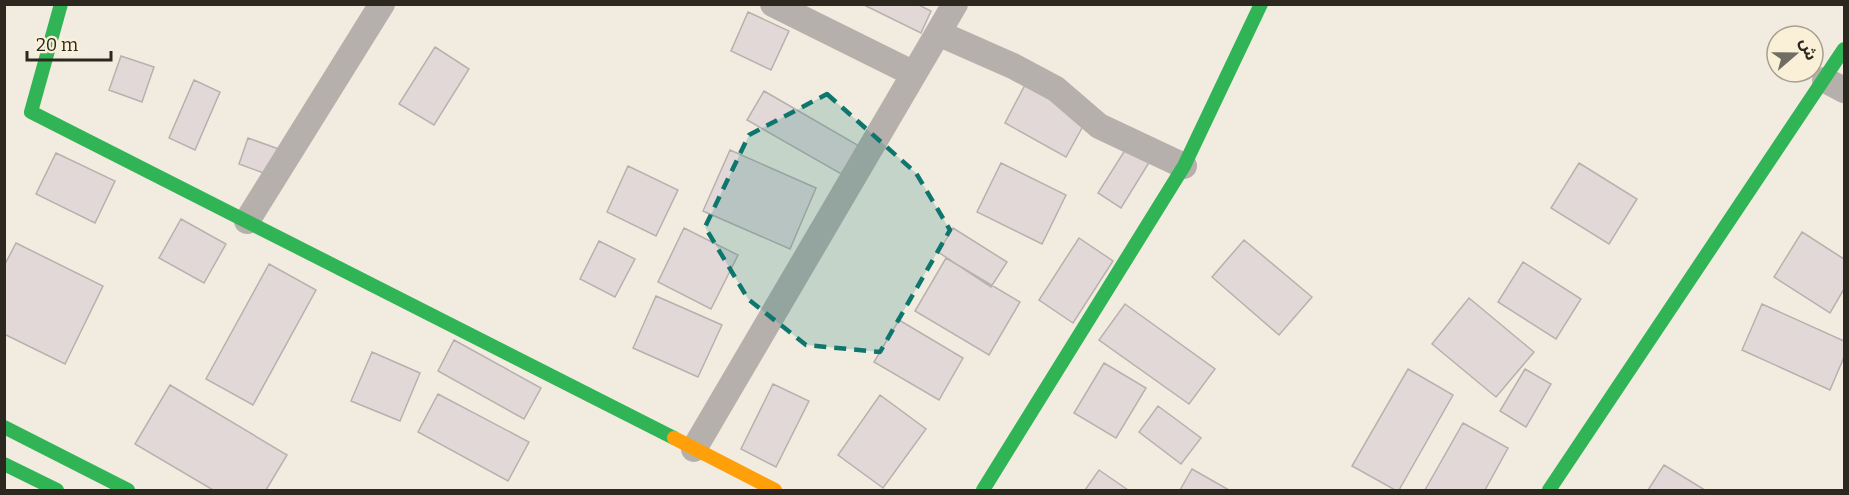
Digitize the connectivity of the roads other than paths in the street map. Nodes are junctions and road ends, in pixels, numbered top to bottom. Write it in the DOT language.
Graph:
graph roads {
  1 [pos="61,4"];
  2 [pos="382,4"];
  3 [pos="773,4"];
  4 [pos="955,4"];
  5 [pos="1261,4"];
  6 [pos="938,33"];
  7 [pos="1845,49"];
  8 [pos="914,74"];
  9 [pos="1835,85"];
  10 [pos="1184,166"];
  11 [pos="247,221"];
  12 [pos="4,427"];
  13 [pos="694,449"];
  14 [pos="4,464"];
  15 [pos="57,490"];
  16 [pos="128,490"];
  17 [pos="775,490"];
  18 [pos="983,490"];
  19 [pos="1549,490"];
  1 -- 11 [label="street"];
  2 -- 11 [label="street"];
  3 -- 8 [label="street"];
  4 -- 6 [label="street"];
  5 -- 10 [label="street"];
  6 -- 8 [label="street"];
  6 -- 10 [label="street"];
  7 -- 9 [label="street"];
  8 -- 13 [label="street"];
  9 -- 19 [label="street"];
  10 -- 18 [label="street"];
  11 -- 13 [label="street"];
  12 -- 16 [label="street"];
  13 -- 17 [label="street"];
  14 -- 15 [label="street"];
}
